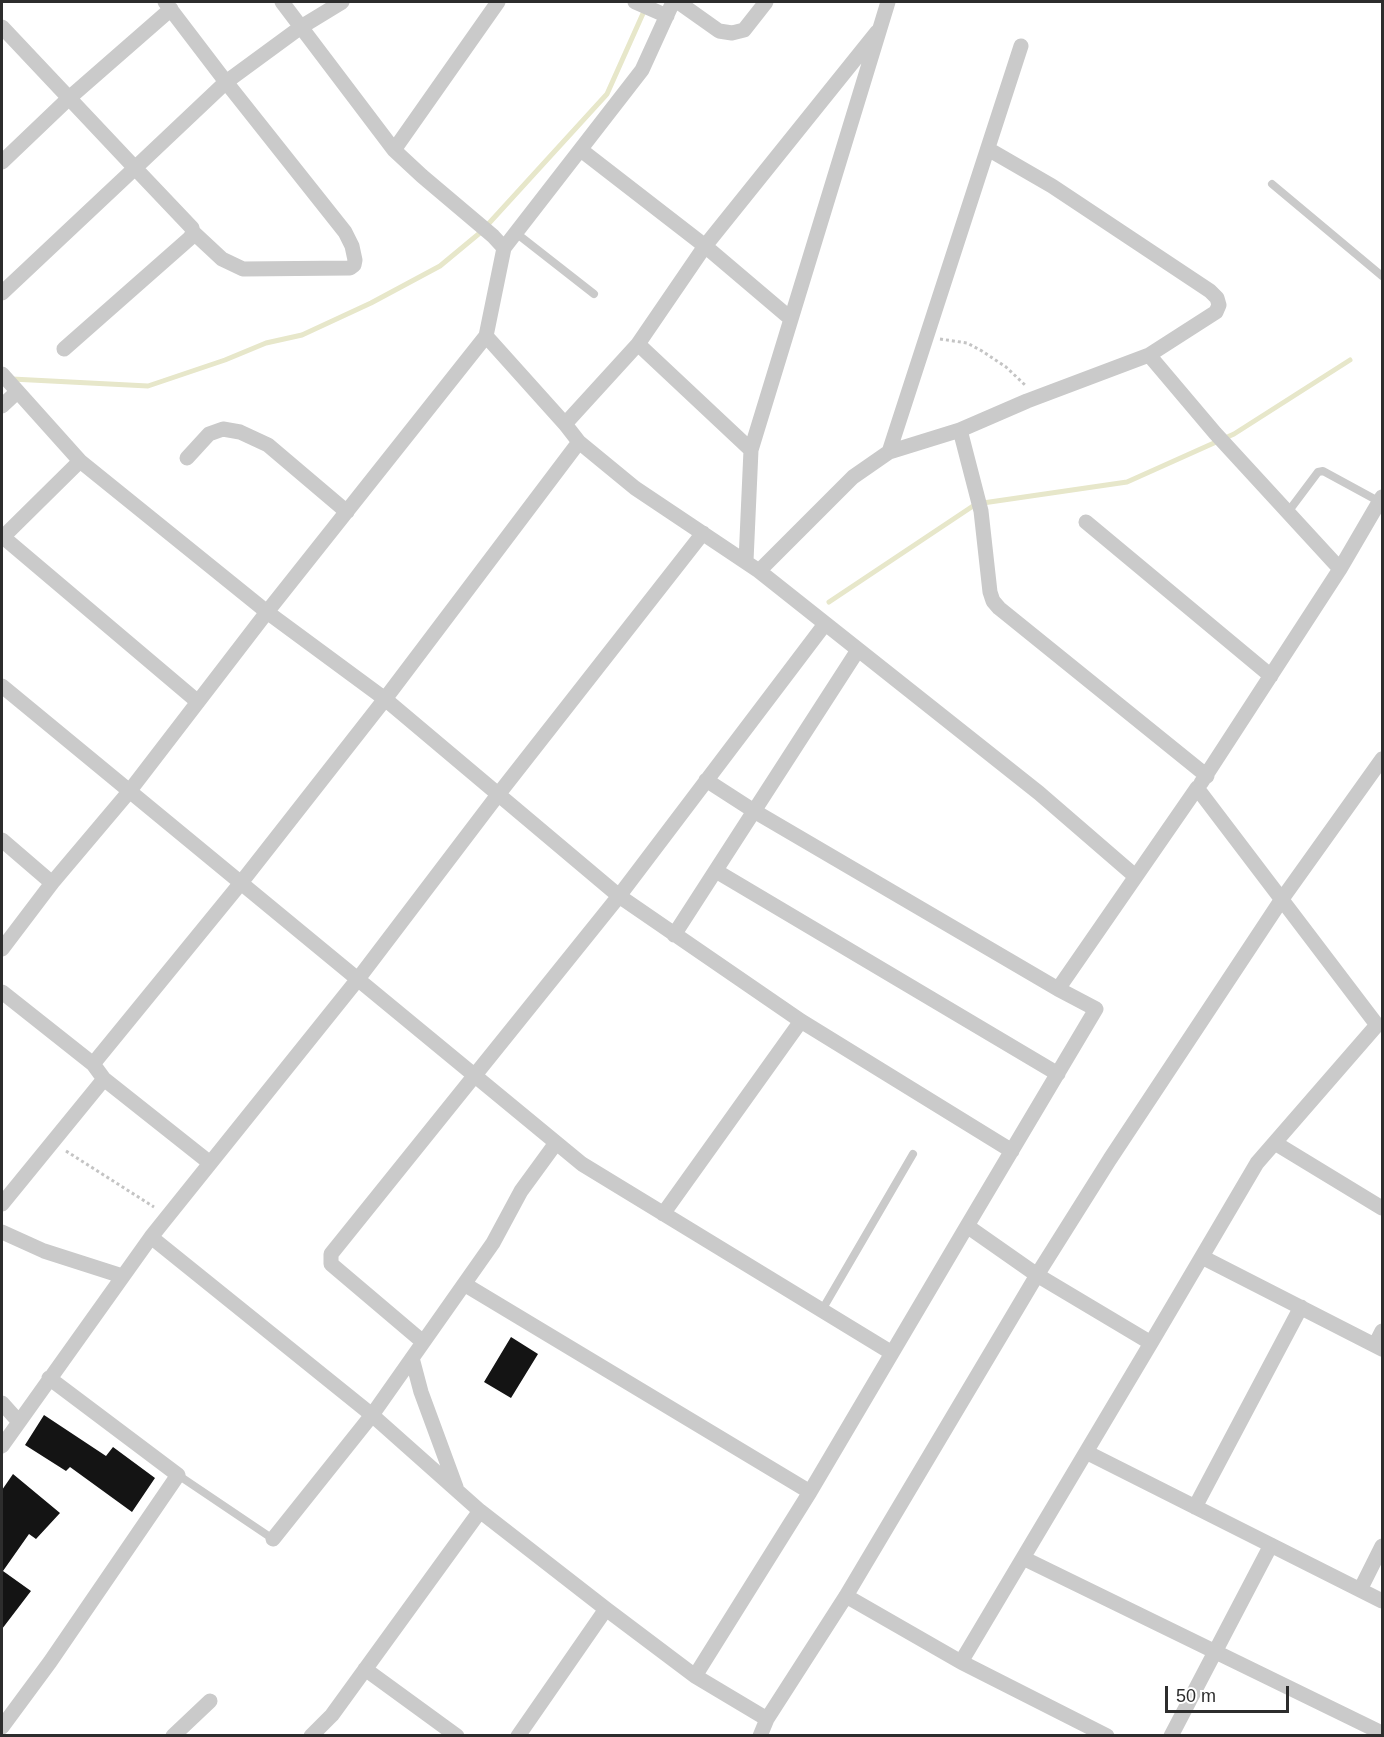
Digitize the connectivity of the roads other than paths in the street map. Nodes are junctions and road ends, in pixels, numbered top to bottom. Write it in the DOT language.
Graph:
graph roads {
  1 [pos="282,2"];
  2 [pos="342,2"];
  3 [pos="498,2"];
  4 [pos="635,2"];
  5 [pos="766,2"];
  6 [pos="888,2"];
  7 [pos="168,5"];
  8 [pos="673,6"];
  9 [pos="882,25"];
  10 [pos="301,27"];
  11 [pos="4,35"];
  12 [pos="1021,46"];
  13 [pos="226,82"];
  14 [pos="68,99"];
  15 [pos="988,149"];
  16 [pos="394,150"];
  17 [pos="580,150"];
  18 [pos="2,162"];
  19 [pos="135,168"];
  20 [pos="1272,184"];
  21 [pos="193,232"];
  22 [pos="516,233"];
  23 [pos="705,246"];
  24 [pos="504,248"];
  25 [pos="1383,276"];
  26 [pos="2,293"];
  27 [pos="594,294"];
  28 [pos="791,319"];
  29 [pos="486,336"];
  30 [pos="638,344"];
  31 [pos="64,349"];
  32 [pos="1149,356"];
  33 [pos="9,383"];
  34 [pos="2,406"];
  35 [pos="565,424"];
  36 [pos="960,430"];
  37 [pos="579,442"];
  38 [pos="751,450"];
  39 [pos="890,452"];
  40 [pos="187,458"];
  41 [pos="80,461"];
  42 [pos="1381,500"];
  43 [pos="347,512"];
  44 [pos="1288,512"];
  45 [pos="1086,522"];
  46 [pos="703,533"];
  47 [pos="2,538"];
  48 [pos="746,561"];
  49 [pos="1340,570"];
  50 [pos="759,571"];
  51 [pos="267,612"];
  52 [pos="825,624"];
  53 [pos="858,650"];
  54 [pos="1271,676"];
  55 [pos="2,686"];
  56 [pos="385,699"];
  57 [pos="198,702"];
  58 [pos="1383,759"];
  59 [pos="706,780"];
  60 [pos="1202,782"];
  61 [pos="128,793"];
  62 [pos="497,796"];
  63 [pos="754,811"];
  64 [pos="2,840"];
  65 [pos="716,871"];
  66 [pos="1135,876"];
  67 [pos="52,883"];
  68 [pos="240,884"];
  69 [pos="619,896"];
  70 [pos="1282,899"];
  71 [pos="674,935"];
  72 [pos="2,949"];
  73 [pos="357,979"];
  74 [pos="1059,989"];
  75 [pos="2,992"];
  76 [pos="801,1021"];
  77 [pos="1380,1029"];
  78 [pos="93,1064"];
  79 [pos="1058,1074"];
  80 [pos="474,1077"];
  81 [pos="104,1078"];
  82 [pos="556,1143"];
  83 [pos="1275,1143"];
  84 [pos="1012,1151"];
  85 [pos="913,1154"];
  86 [pos="210,1163"];
  87 [pos="2,1204"];
  88 [pos="1383,1208"];
  89 [pos="663,1214"];
  90 [pos="967,1226"];
  91 [pos="2,1232"];
  92 [pos="151,1237"];
  93 [pos="1202,1257"];
  94 [pos="1037,1275"];
  95 [pos="122,1276"];
  96 [pos="464,1284"];
  97 [pos="1301,1308"];
  98 [pos="822,1310"];
  99 [pos="1383,1331"];
  100 [pos="423,1342"];
  101 [pos="1151,1343"];
  102 [pos="1379,1347"];
  103 [pos="892,1353"];
  104 [pos="412,1358"];
  105 [pos="50,1378"];
  106 [pos="2,1403"];
  107 [pos="372,1415"];
  108 [pos="19,1422"];
  109 [pos="2,1446"];
  110 [pos="1086,1452"];
  111 [pos="178,1474"];
  112 [pos="457,1490"];
  113 [pos="810,1492"];
  114 [pos="1195,1507"];
  115 [pos="480,1511"];
  116 [pos="273,1539"];
  117 [pos="1271,1545"];
  118 [pos="1383,1546"];
  119 [pos="1023,1558"];
  120 [pos="1360,1590"];
  121 [pos="846,1596"];
  122 [pos="1383,1601"];
  123 [pos="606,1610"];
  124 [pos="1217,1652"];
  125 [pos="961,1662"];
  126 [pos="365,1669"];
  127 [pos="695,1676"];
  128 [pos="210,1701"];
  129 [pos="767,1719"];
  130 [pos="2,1727"];
  131 [pos="1383,1733"];
  132 [pos="173,1736"];
  133 [pos="311,1736"];
  134 [pos="457,1736"];
  135 [pos="518,1736"];
  136 [pos="760,1736"];
  137 [pos="1107,1736"];
  138 [pos="1172,1736"];
  1 -- 10 [label="street"];
  2 -- 10 [label="street"];
  3 -- 16 [label="street"];
  4 -- 8 [label="street"];
  5 -- 8 [label="street"];
  6 -- 9 [label="street"];
  7 -- 13 [label="street"];
  7 -- 14 [label="street"];
  8 -- 17 [label="street"];
  9 -- 23 [label="street"];
  9 -- 28 [label="street"];
  10 -- 13 [label="street"];
  10 -- 16 [label="street"];
  11 -- 14 [label="street"];
  12 -- 15 [label="street"];
  13 -- 19 [label="street"];
  13 -- 21 [label="street"];
  14 -- 18 [label="street"];
  14 -- 19 [label="street"];
  15 -- 32 [label="street"];
  15 -- 39 [label="street"];
  16 -- 24 [label="street"];
  17 -- 22 [label="street"];
  17 -- 23 [label="street"];
  19 -- 21 [label="street"];
  19 -- 26 [label="street"];
  20 -- 25 [label="lane"];
  21 -- 31 [label="street"];
  22 -- 24 [label="street"];
  22 -- 27 [label="lane"];
  23 -- 28 [label="street"];
  23 -- 30 [label="street"];
  24 -- 29 [label="street"];
  28 -- 38 [label="street"];
  29 -- 35 [label="street"];
  29 -- 43 [label="street"];
  30 -- 35 [label="street"];
  30 -- 38 [label="street"];
  32 -- 36 [label="street"];
  32 -- 44 [label="street"];
  33 -- 34 [label="street"];
  33 -- 41 [label="street"];
  35 -- 37 [label="street"];
  36 -- 39 [label="street"];
  36 -- 60 [label="street"];
  37 -- 46 [label="street"];
  37 -- 56 [label="street"];
  38 -- 48 [label="street"];
  39 -- 50 [label="street"];
  40 -- 43 [label="street"];
  41 -- 47 [label="street"];
  41 -- 51 [label="street"];
  42 -- 44 [label="lane"];
  42 -- 49 [label="street"];
  43 -- 51 [label="street"];
  44 -- 49 [label="street"];
  45 -- 54 [label="street"];
  46 -- 48 [label="street"];
  46 -- 62 [label="street"];
  47 -- 57 [label="street"];
  48 -- 50 [label="street"];
  49 -- 54 [label="street"];
  50 -- 52 [label="street"];
  51 -- 56 [label="street"];
  51 -- 57 [label="street"];
  52 -- 53 [label="street"];
  52 -- 59 [label="street"];
  53 -- 63 [label="street"];
  53 -- 66 [label="street"];
  54 -- 60 [label="street"];
  55 -- 61 [label="street"];
  56 -- 62 [label="street"];
  56 -- 68 [label="street"];
  57 -- 61 [label="street"];
  58 -- 70 [label="street"];
  59 -- 63 [label="street"];
  59 -- 69 [label="street"];
  60 -- 66 [label="street"];
  60 -- 70 [label="street"];
  61 -- 67 [label="street"];
  61 -- 68 [label="street"];
  62 -- 69 [label="street"];
  62 -- 73 [label="street"];
  63 -- 65 [label="street"];
  63 -- 74 [label="street"];
  64 -- 67 [label="street"];
  65 -- 71 [label="street"];
  65 -- 79 [label="street"];
  66 -- 74 [label="street"];
  67 -- 72 [label="street"];
  68 -- 73 [label="street"];
  68 -- 78 [label="street"];
  69 -- 71 [label="street"];
  69 -- 80 [label="street"];
  70 -- 77 [label="street"];
  70 -- 94 [label="street"];
  71 -- 76 [label="street"];
  73 -- 80 [label="street"];
  73 -- 86 [label="street"];
  74 -- 79 [label="street"];
  75 -- 78 [label="street"];
  76 -- 84 [label="street"];
  76 -- 89 [label="street"];
  77 -- 83 [label="street"];
  78 -- 81 [label="street"];
  79 -- 84 [label="street"];
  80 -- 82 [label="street"];
  80 -- 100 [label="street"];
  81 -- 86 [label="street"];
  81 -- 87 [label="street"];
  82 -- 89 [label="street"];
  82 -- 96 [label="street"];
  83 -- 88 [label="street"];
  83 -- 93 [label="street"];
  84 -- 90 [label="street"];
  85 -- 98 [label="lane"];
  86 -- 92 [label="street"];
  89 -- 98 [label="street"];
  90 -- 94 [label="street"];
  90 -- 103 [label="street"];
  91 -- 95 [label="street"];
  92 -- 95 [label="street"];
  92 -- 107 [label="street"];
  93 -- 97 [label="street"];
  93 -- 101 [label="street"];
  94 -- 101 [label="street"];
  94 -- 121 [label="street"];
  95 -- 105 [label="street"];
  96 -- 100 [label="street"];
  96 -- 113 [label="street"];
  97 -- 102 [label="street"];
  97 -- 114 [label="street"];
  98 -- 103 [label="street"];
  99 -- 102 [label="street"];
  100 -- 104 [label="street"];
  101 -- 110 [label="street"];
  103 -- 113 [label="street"];
  104 -- 107 [label="street"];
  104 -- 112 [label="street"];
  105 -- 108 [label="street"];
  105 -- 111 [label="street"];
  106 -- 108 [label="street"];
  107 -- 112 [label="street"];
  107 -- 116 [label="street"];
  108 -- 109 [label="street"];
  110 -- 114 [label="street"];
  110 -- 119 [label="street"];
  111 -- 116 [label="lane"];
  111 -- 130 [label="street"];
  112 -- 115 [label="street"];
  113 -- 127 [label="street"];
  114 -- 117 [label="street"];
  115 -- 123 [label="street"];
  115 -- 126 [label="street"];
  117 -- 120 [label="street"];
  117 -- 124 [label="street"];
  118 -- 120 [label="street"];
  119 -- 124 [label="street"];
  119 -- 125 [label="street"];
  120 -- 122 [label="street"];
  121 -- 125 [label="street"];
  121 -- 129 [label="street"];
  123 -- 127 [label="street"];
  123 -- 135 [label="street"];
  124 -- 131 [label="street"];
  124 -- 138 [label="street"];
  125 -- 137 [label="street"];
  126 -- 133 [label="street"];
  126 -- 134 [label="street"];
  127 -- 129 [label="street"];
  128 -- 132 [label="street"];
  129 -- 136 [label="street"];
}
